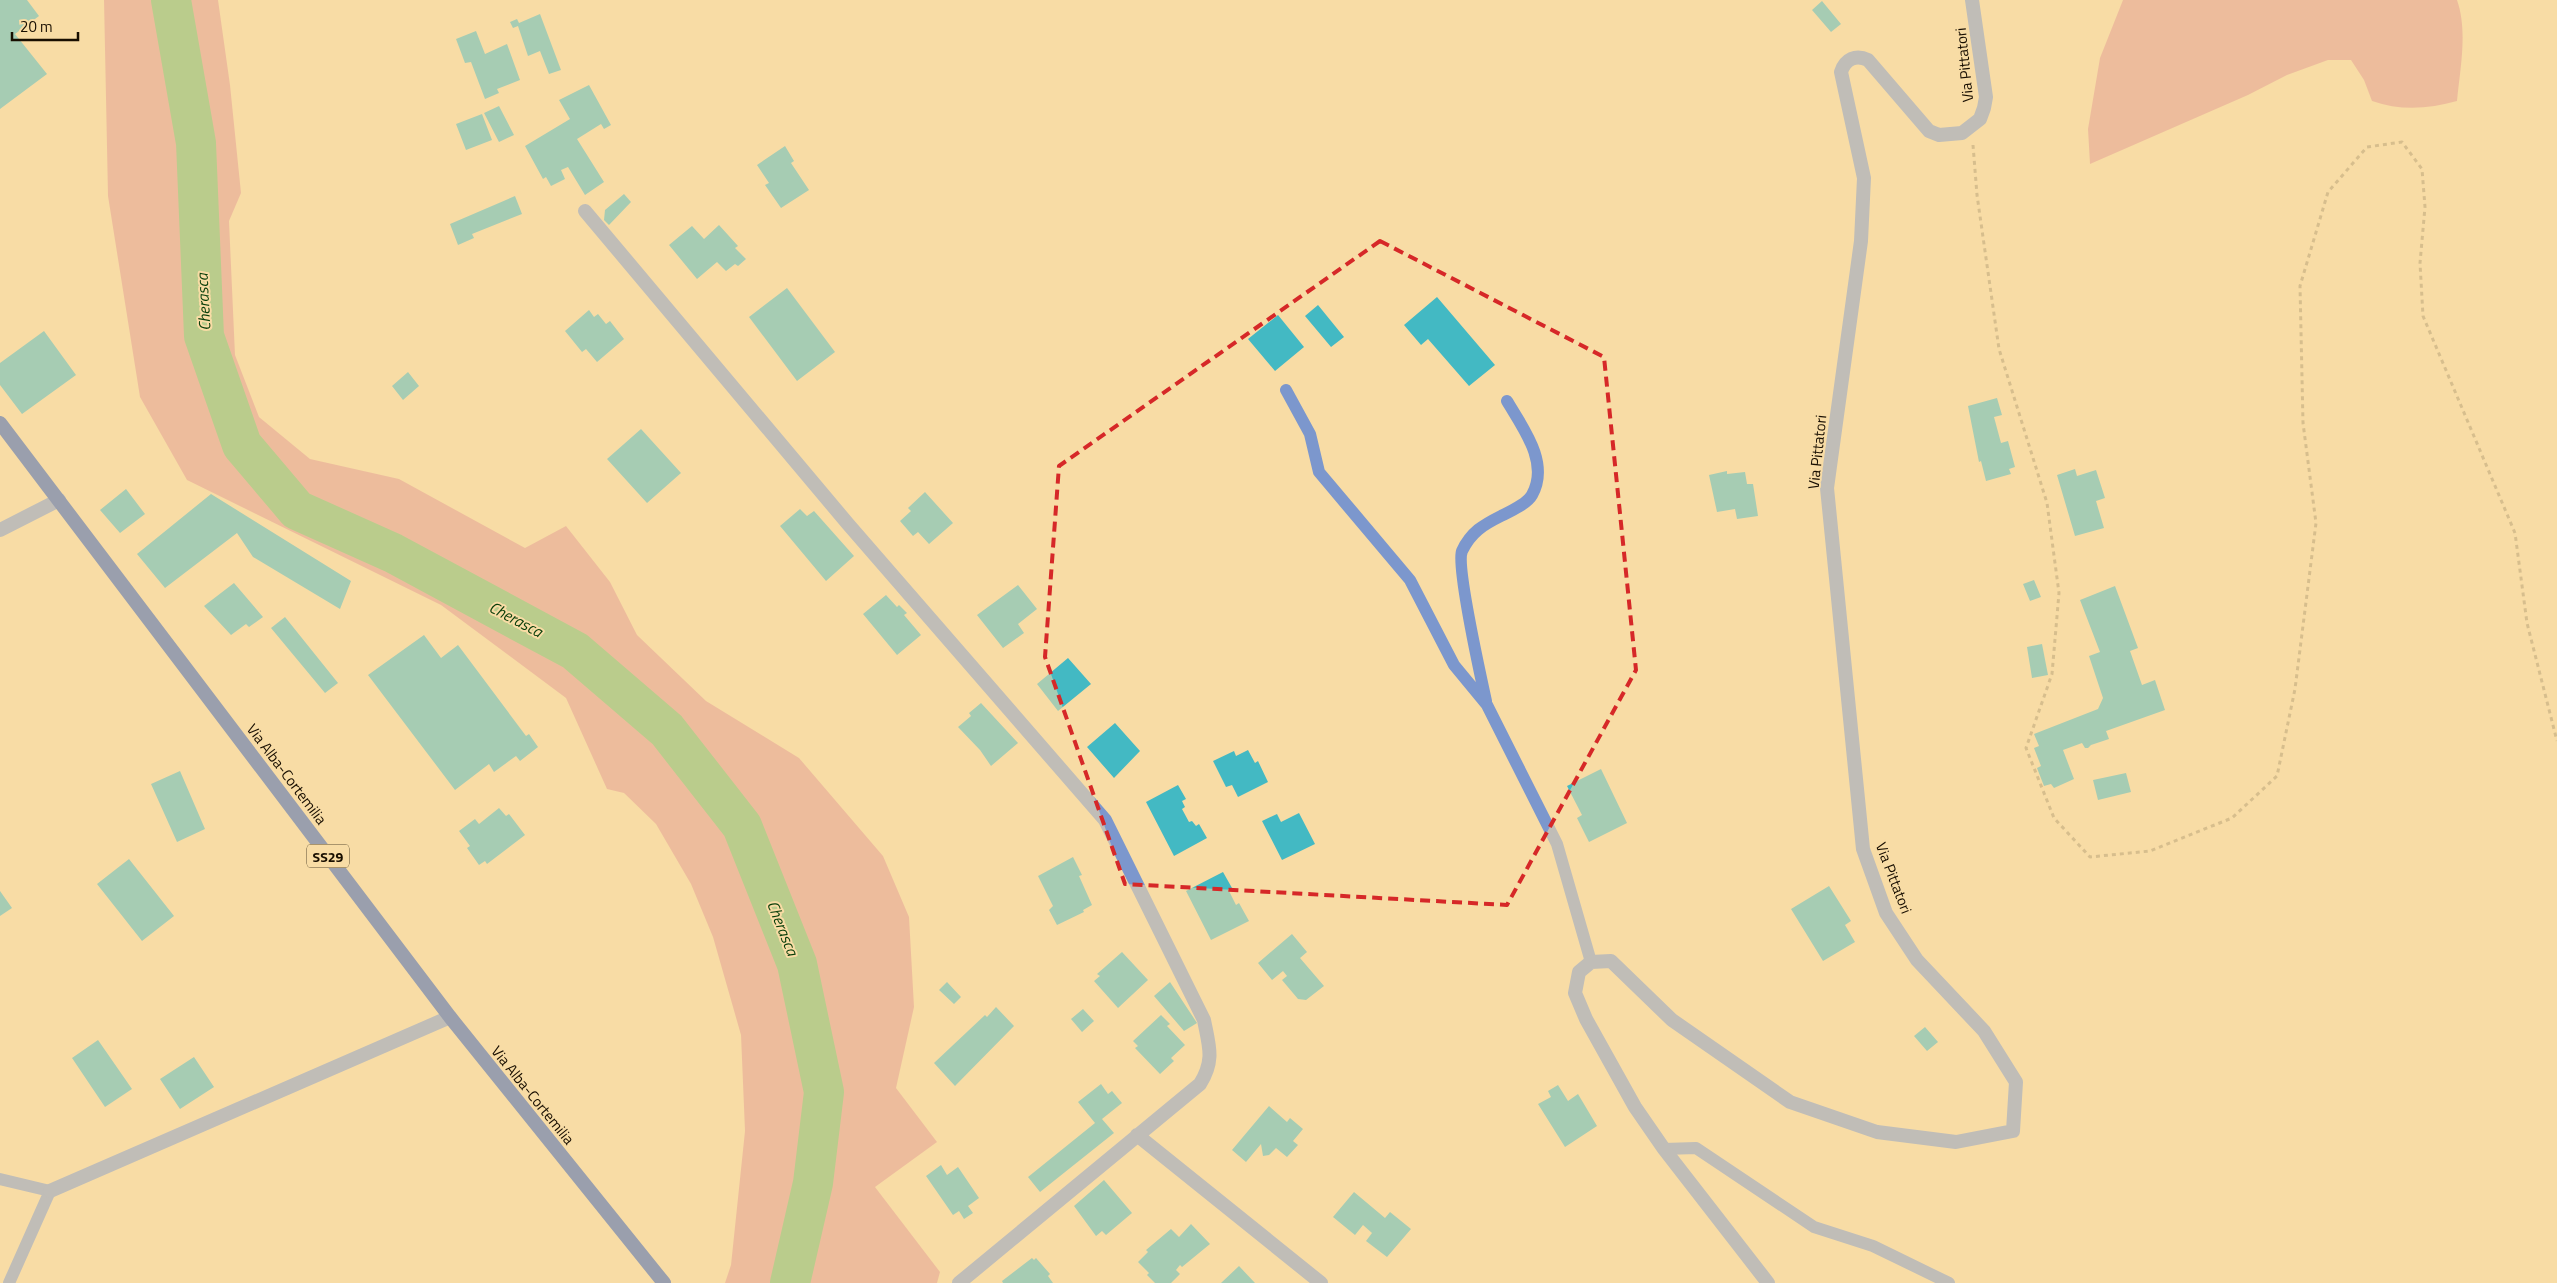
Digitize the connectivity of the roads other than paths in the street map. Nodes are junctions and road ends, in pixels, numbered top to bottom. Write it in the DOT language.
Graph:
graph roads {
  1 [pos="1972,0"];
  2 [pos="585,211"];
  3 [pos="1286,390"];
  4 [pos="1507,401"];
  5 [pos="0,423"];
  6 [pos="59,500"];
  7 [pos="0,530"];
  8 [pos="1486,703"];
  9 [pos="1591,962"];
  10 [pos="450,1017"];
  11 [pos="1137,1135"];
  12 [pos="1664,1150"];
  13 [pos="0,1179"];
  14 [pos="50,1190"];
  15 [pos="9,1283"];
  16 [pos="664,1283"];
  17 [pos="959,1283"];
  18 [pos="1322,1283"];
  19 [pos="1768,1283"];
  20 [pos="1948,1283"];
  1 -- 9 [label="street, Via Pittatori"];
  2 -- 11 [label="street"];
  3 -- 8 [label="lane"];
  4 -- 8 [label="lane"];
  5 -- 6 [label="main road, Via Alba-Cortemilia / SS29"];
  6 -- 7 [label="street"];
  6 -- 10 [label="main road, Via Alba-Cortemilia / SS29"];
  8 -- 9 [label="lane"];
  9 -- 12 [label="street"];
  10 -- 14 [label="street"];
  10 -- 16 [label="main road, Via Alba-Cortemilia / SS29"];
  11 -- 17 [label="street"];
  11 -- 18 [label="street"];
  12 -- 19 [label="street"];
  12 -- 20 [label="lane"];
  13 -- 14 [label="lane"];
  14 -- 15 [label="lane"];
}
